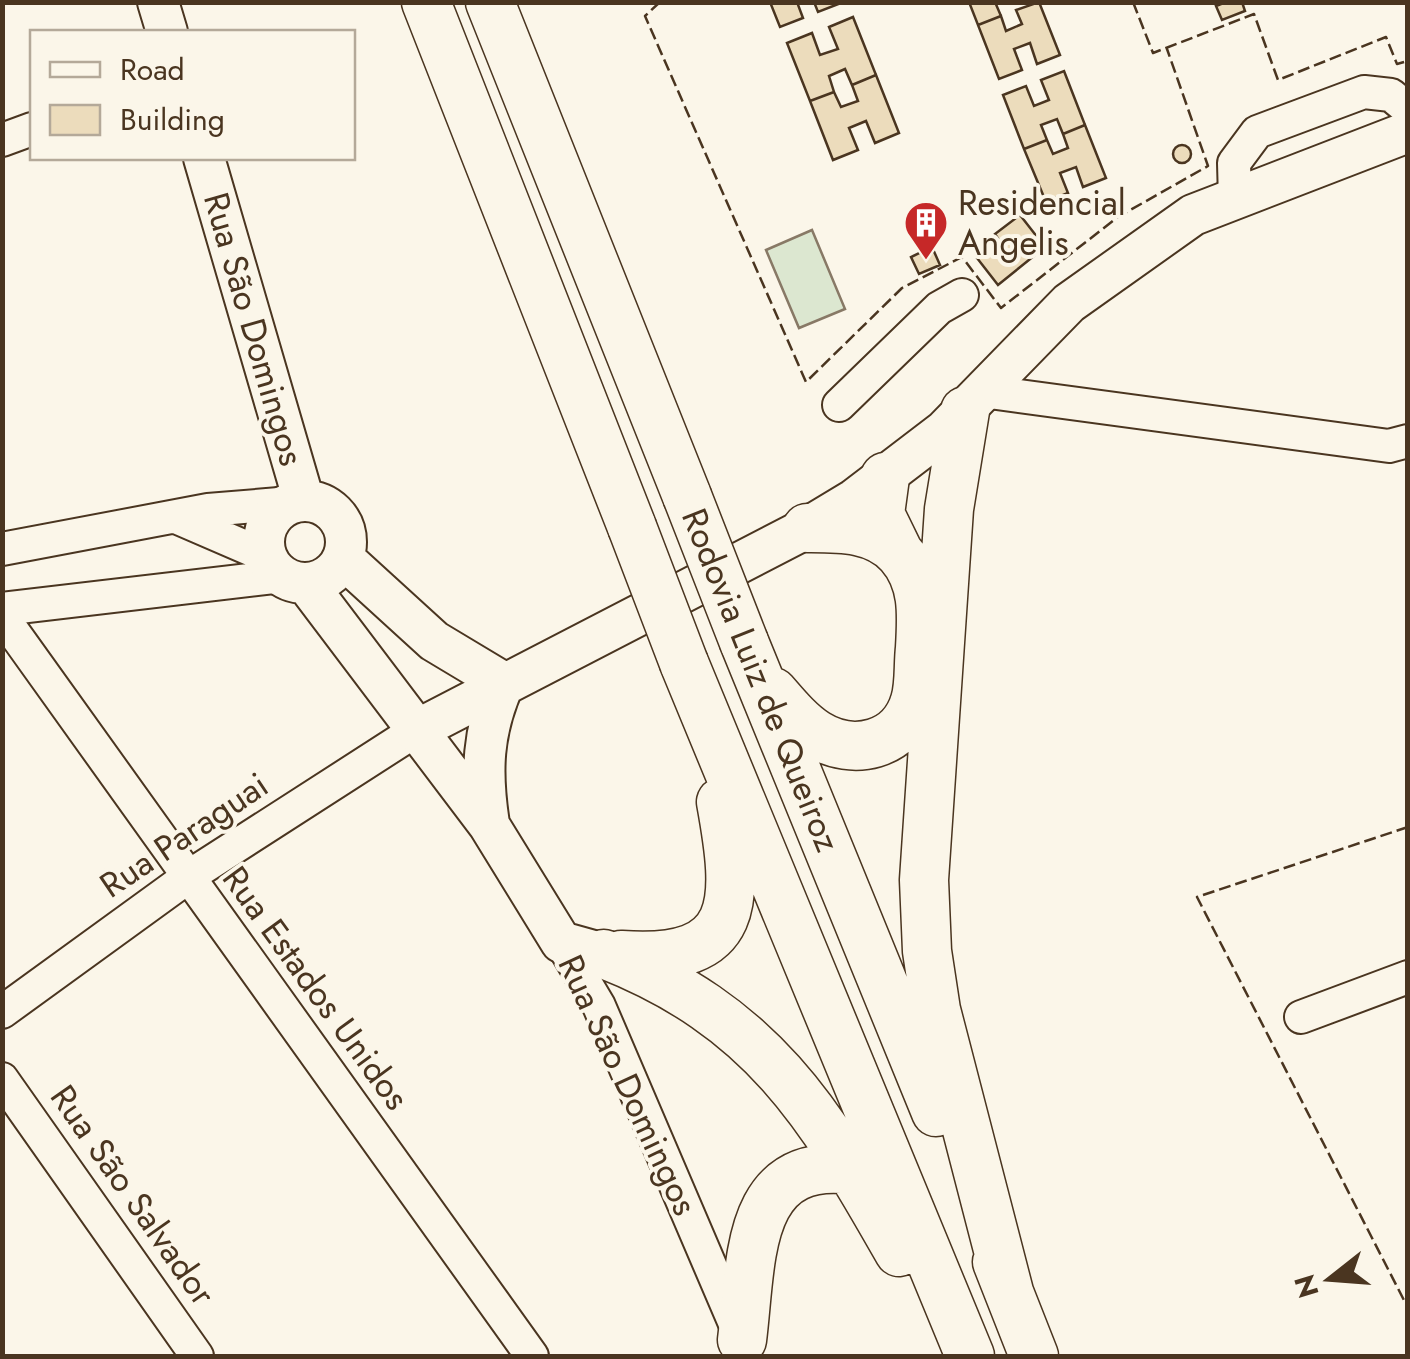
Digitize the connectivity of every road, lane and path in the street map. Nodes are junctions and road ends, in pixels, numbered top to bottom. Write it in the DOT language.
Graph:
graph roads {
  1 [pos="158,2"];
  2 [pos="426,2"];
  3 [pos="490,2"];
  4 [pos="166,30"];
  5 [pos="1408,110"];
  6 [pos="30,129"];
  7 [pos="1408,132"];
  8 [pos="2,140"];
  9 [pos="205,160"];
  10 [pos="1235,199"];
  11 [pos="962,296"];
  12 [pos="974,401"];
  13 [pos="840,405"];
  14 [pos="1408,441"];
  15 [pos="892,472"];
  16 [pos="297,502"];
  17 [pos="949,509"];
  18 [pos="176,517"];
  19 [pos="807,528"];
  20 [pos="2,550"];
  21 [pos="899,552"];
  22 [pos="343,558"];
  23 [pos="284,572"];
  24 [pos="2,613"];
  25 [pos="752,659"];
  26 [pos="504,683"];
  27 [pos="708,725"];
  28 [pos="415,730"];
  29 [pos="489,825"];
  30 [pos="188,877"];
  31 [pos="582,948"];
  32 [pos="1408,977"];
  33 [pos="2,1012"];
  34 [pos="1301,1017"];
  35 [pos="2,1079"];
  36 [pos="852,1170"];
  37 [pos="1009,1292"];
  38 [pos="742,1348"];
  39 [pos="197,1356"];
  40 [pos="532,1356"];
  41 [pos="958,1356"];
  42 [pos="970,1356"];
  43 [pos="1034,1356"];
  1 -- 4 [label="main road"];
  2 -- 27 [label="highway, Rodovia Luiz de Queiroz, bridge"];
  3 -- 25 [label="highway, Rodovia Luiz de Queiroz, bridge"];
  5 -- 10 [label="street"];
  6 -- 8 [label="street"];
  7 -- 10 [label="main road"];
  9 -- 16 [label="main road, Rua São Domingos"];
  10 -- 12 [label="main road"];
  11 -- 13 [label="street"];
  12 -- 14 [label="street"];
  12 -- 15 [label="main road"];
  12 -- 17 [label="highway"];
  15 -- 17 [label="highway"];
  15 -- 19 [label="main road"];
  15 -- 21 [label="highway"];
  16 -- 18 [label="street"];
  16 -- 22 [label="main road"];
  16 -- 23 [label="main road"];
  17 -- 37 [label="highway"];
  18 -- 20 [label="street"];
  18 -- 23 [label="street"];
  19 -- 21 [label="highway"];
  19 -- 26 [label="main road"];
  21 -- 25 [label="highway"];
  22 -- 23 [label="main road"];
  22 -- 26 [label="main road"];
  23 -- 24 [label="street"];
  23 -- 28 [label="main road, Rua São Domingos"];
  24 -- 30 [label="street, Rua Estados Unidos"];
  25 -- 37 [label="highway, Rodovia Luiz de Queiroz"];
  26 -- 28 [label="main road"];
  26 -- 29 [label="main road, Rua São Domingos"];
  27 -- 31 [label="highway"];
  27 -- 42 [label="highway, Rodovia Luiz de Queiroz"];
  28 -- 29 [label="main road, Rua São Domingos"];
  28 -- 30 [label="street, Rua Paraguai"];
  29 -- 31 [label="main road, Rua São Domingos"];
  30 -- 33 [label="street, Rua Paraguai"];
  30 -- 40 [label="street, Rua Estados Unidos"];
  31 -- 36 [label="highway"];
  31 -- 38 [label="street, Rua São Domingos"];
  32 -- 34 [label="street"];
  35 -- 39 [label="street, Rua São Salvador"];
  36 -- 38 [label="highway"];
  36 -- 41 [label="highway"];
  37 -- 43 [label="highway, Rodovia Luiz de Queiroz"];
}
